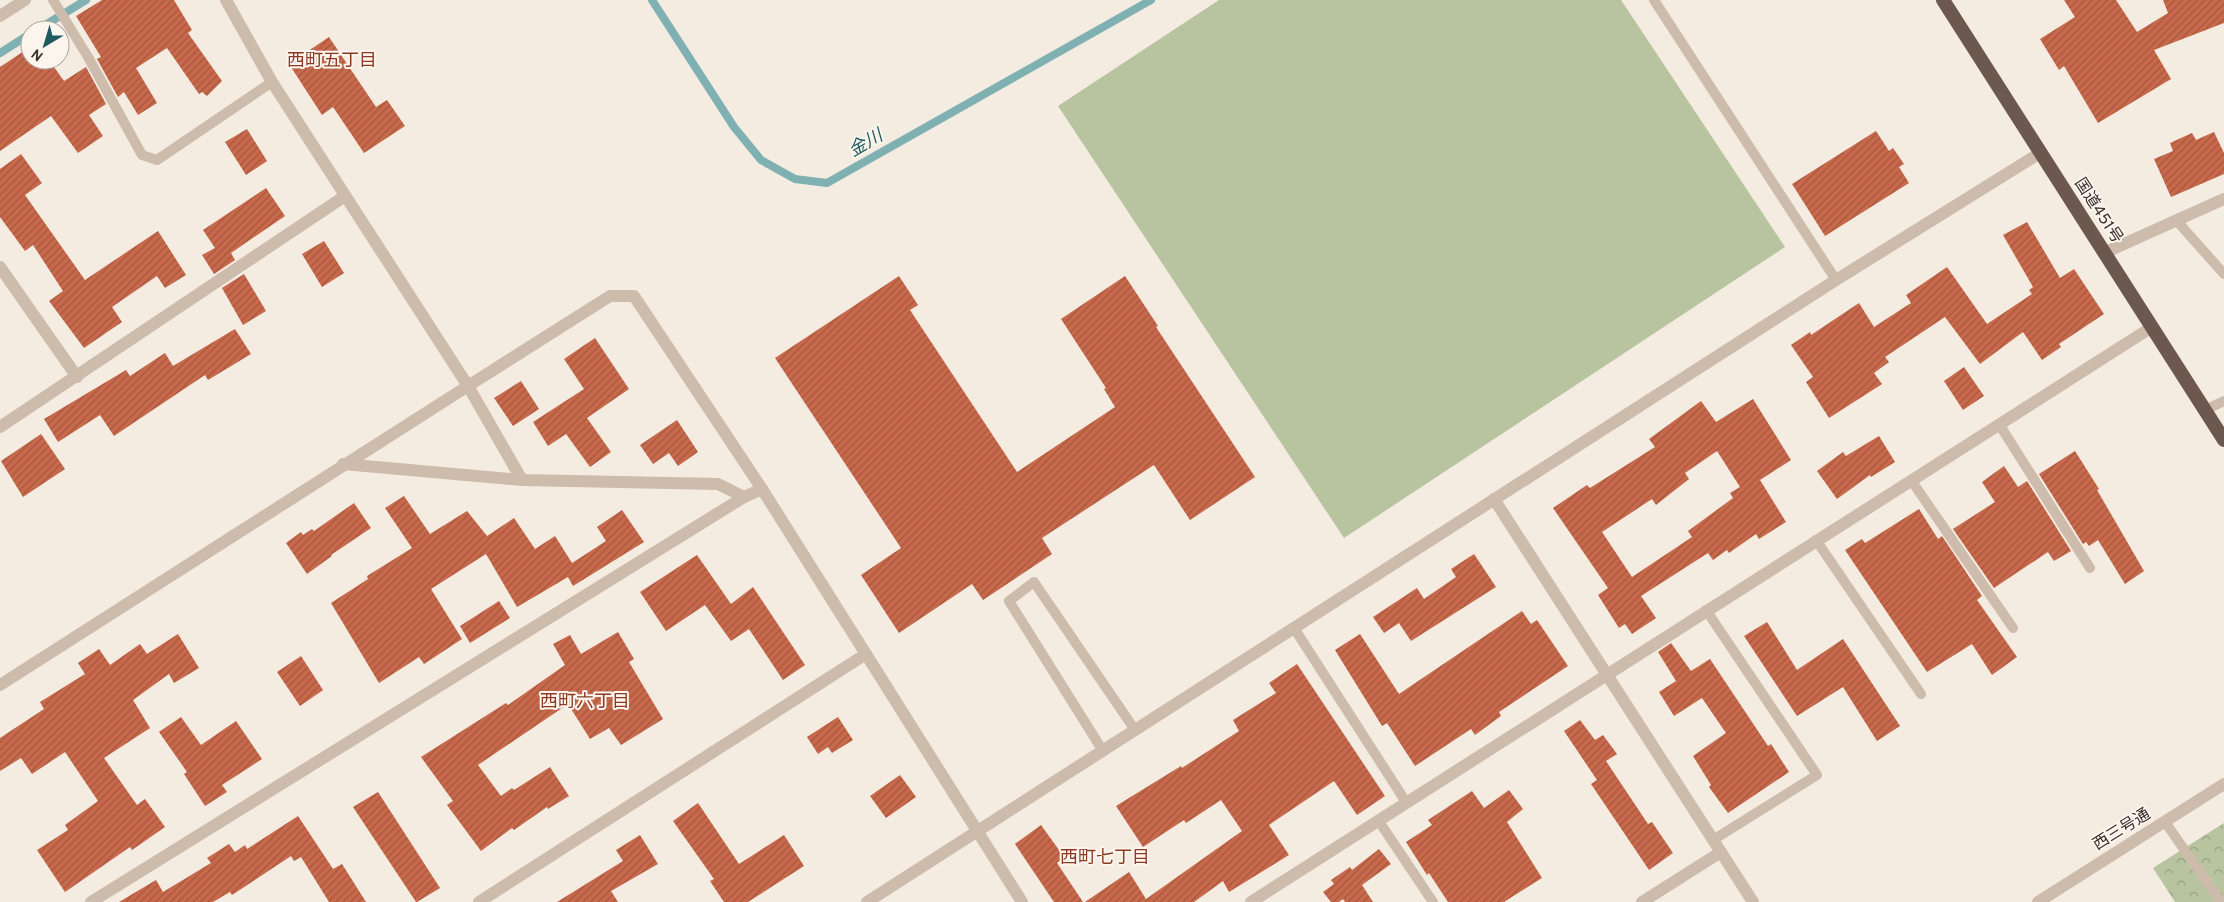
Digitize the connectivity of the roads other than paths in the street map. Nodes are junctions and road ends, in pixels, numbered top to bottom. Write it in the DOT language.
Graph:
graph roads {
  1 [pos="25,0"];
  2 [pos="53,0"];
  3 [pos="226,0"];
  4 [pos="1654,0"];
  5 [pos="1943,0"];
  6 [pos="0,16"];
  7 [pos="272,82"];
  8 [pos="2040,153"];
  9 [pos="345,196"];
  10 [pos="2224,199"];
  11 [pos="2176,220"];
  12 [pos="2104,253"];
  13 [pos="2,274"];
  14 [pos="2224,274"];
  15 [pos="1836,280"];
  16 [pos="2152,327"];
  17 [pos="77,377"];
  18 [pos="468,386"];
  19 [pos="2224,402"];
  20 [pos="2205,410"];
  21 [pos="1999,424"];
  22 [pos="0,427"];
  23 [pos="2224,440"];
  24 [pos="343,464"];
  25 [pos="522,480"];
  26 [pos="1911,480"];
  27 [pos="762,489"];
  28 [pos="744,497"];
  29 [pos="1494,499"];
  30 [pos="1816,540"];
  31 [pos="2090,568"];
  32 [pos="1706,610"];
  33 [pos="1294,628"];
  34 [pos="2013,628"];
  35 [pos="866,654"];
  36 [pos="1606,674"];
  37 [pos="0,686"];
  38 [pos="1921,694"];
  39 [pos="1135,730"];
  40 [pos="1103,751"];
  41 [pos="2224,784"];
  42 [pos="1406,802"];
  43 [pos="1378,820"];
  44 [pos="2165,822"];
  45 [pos="978,831"];
  46 [pos="1713,840"];
  47 [pos="1720,852"];
  48 [pos="92,902"];
  49 [pos="479,902"];
  50 [pos="867,902"];
  51 [pos="1022,902"];
  52 [pos="1251,902"];
  53 [pos="1433,902"];
  54 [pos="1642,902"];
  55 [pos="1752,902"];
  56 [pos="2038,902"];
  57 [pos="2221,902"];
  1 -- 6 [label="street"];
  2 -- 7 [label="lane"];
  3 -- 7 [label="street"];
  4 -- 15 [label="lane"];
  5 -- 8 [label="highway, 国道451号"];
  7 -- 9 [label="street"];
  8 -- 12 [label="highway, 国道451号"];
  8 -- 15 [label="street"];
  9 -- 17 [label="street"];
  9 -- 18 [label="street"];
  10 -- 11 [label="street"];
  11 -- 12 [label="street"];
  11 -- 14 [label="lane"];
  12 -- 16 [label="highway, 国道451号"];
  13 -- 17 [label="street"];
  15 -- 29 [label="street"];
  16 -- 20 [label="highway, 国道451号"];
  16 -- 21 [label="street"];
  17 -- 22 [label="street"];
  18 -- 24 [label="street"];
  18 -- 25 [label="street"];
  18 -- 27 [label="street"];
  19 -- 20 [label="lane"];
  20 -- 23 [label="highway, 国道451号"];
  21 -- 26 [label="street"];
  21 -- 31 [label="lane"];
  24 -- 25 [label="street"];
  24 -- 37 [label="street"];
  25 -- 28 [label="street"];
  26 -- 30 [label="street"];
  26 -- 34 [label="lane"];
  27 -- 28 [label="street"];
  27 -- 35 [label="street"];
  28 -- 48 [label="street"];
  29 -- 33 [label="street"];
  29 -- 36 [label="street"];
  30 -- 32 [label="street"];
  30 -- 38 [label="lane"];
  32 -- 36 [label="street"];
  32 -- 46 [label="lane"];
  33 -- 39 [label="street"];
  33 -- 42 [label="lane"];
  35 -- 45 [label="street"];
  35 -- 49 [label="street"];
  36 -- 42 [label="street"];
  36 -- 46 [label="street"];
  39 -- 40 [label="street"];
  39 -- 40 [label="lane"];
  40 -- 45 [label="street"];
  41 -- 44 [label="street, 西三号通"];
  42 -- 43 [label="street"];
  43 -- 52 [label="street"];
  43 -- 53 [label="lane"];
  44 -- 56 [label="street, 西三号通"];
  44 -- 57 [label="lane"];
  45 -- 50 [label="street"];
  45 -- 51 [label="street"];
  46 -- 47 [label="street"];
  47 -- 54 [label="street"];
  47 -- 55 [label="street"];
}
